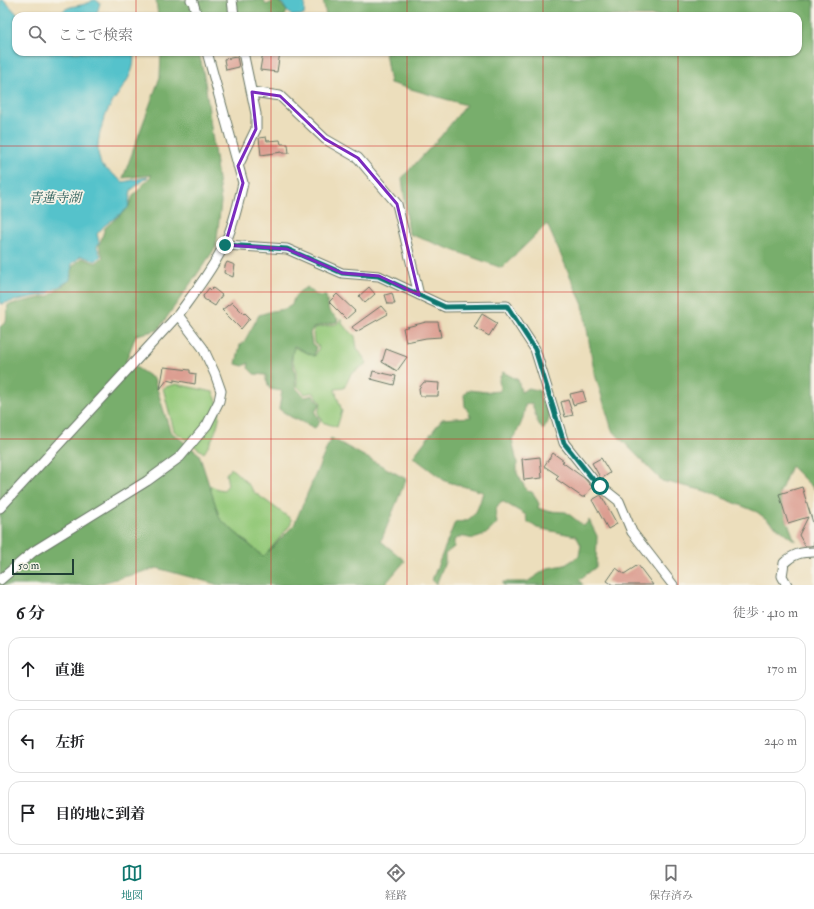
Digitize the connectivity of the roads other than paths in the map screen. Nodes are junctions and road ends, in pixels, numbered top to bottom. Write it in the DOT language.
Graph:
graph roads {
  1 [pos="191,0"];
  2 [pos="232,0"];
  3 [pos="196,12"];
  4 [pos="234,12"];
  5 [pos="208,56"];
  6 [pos="244,56"];
  7 [pos="252,92"];
  8 [pos="238,166"];
  9 [pos="225,245"];
  10 [pos="419,295"];
  11 [pos="178,315"];
  12 [pos="0,508"];
  13 [pos="814,552"];
  14 [pos="0,580"];
  15 [pos="673,585"];
  16 [pos="787,585"];
  1 -- 3 [label="street"];
  2 -- 4 [label="street"];
  5 -- 8 [label="street"];
  6 -- 7 [label="street"];
  7 -- 8 [label="street"];
  7 -- 10 [label="street"];
  8 -- 9 [label="street"];
  9 -- 10 [label="street"];
  9 -- 11 [label="street"];
  10 -- 15 [label="street"];
  11 -- 12 [label="street"];
  11 -- 14 [label="street"];
  13 -- 16 [label="street"];
}
